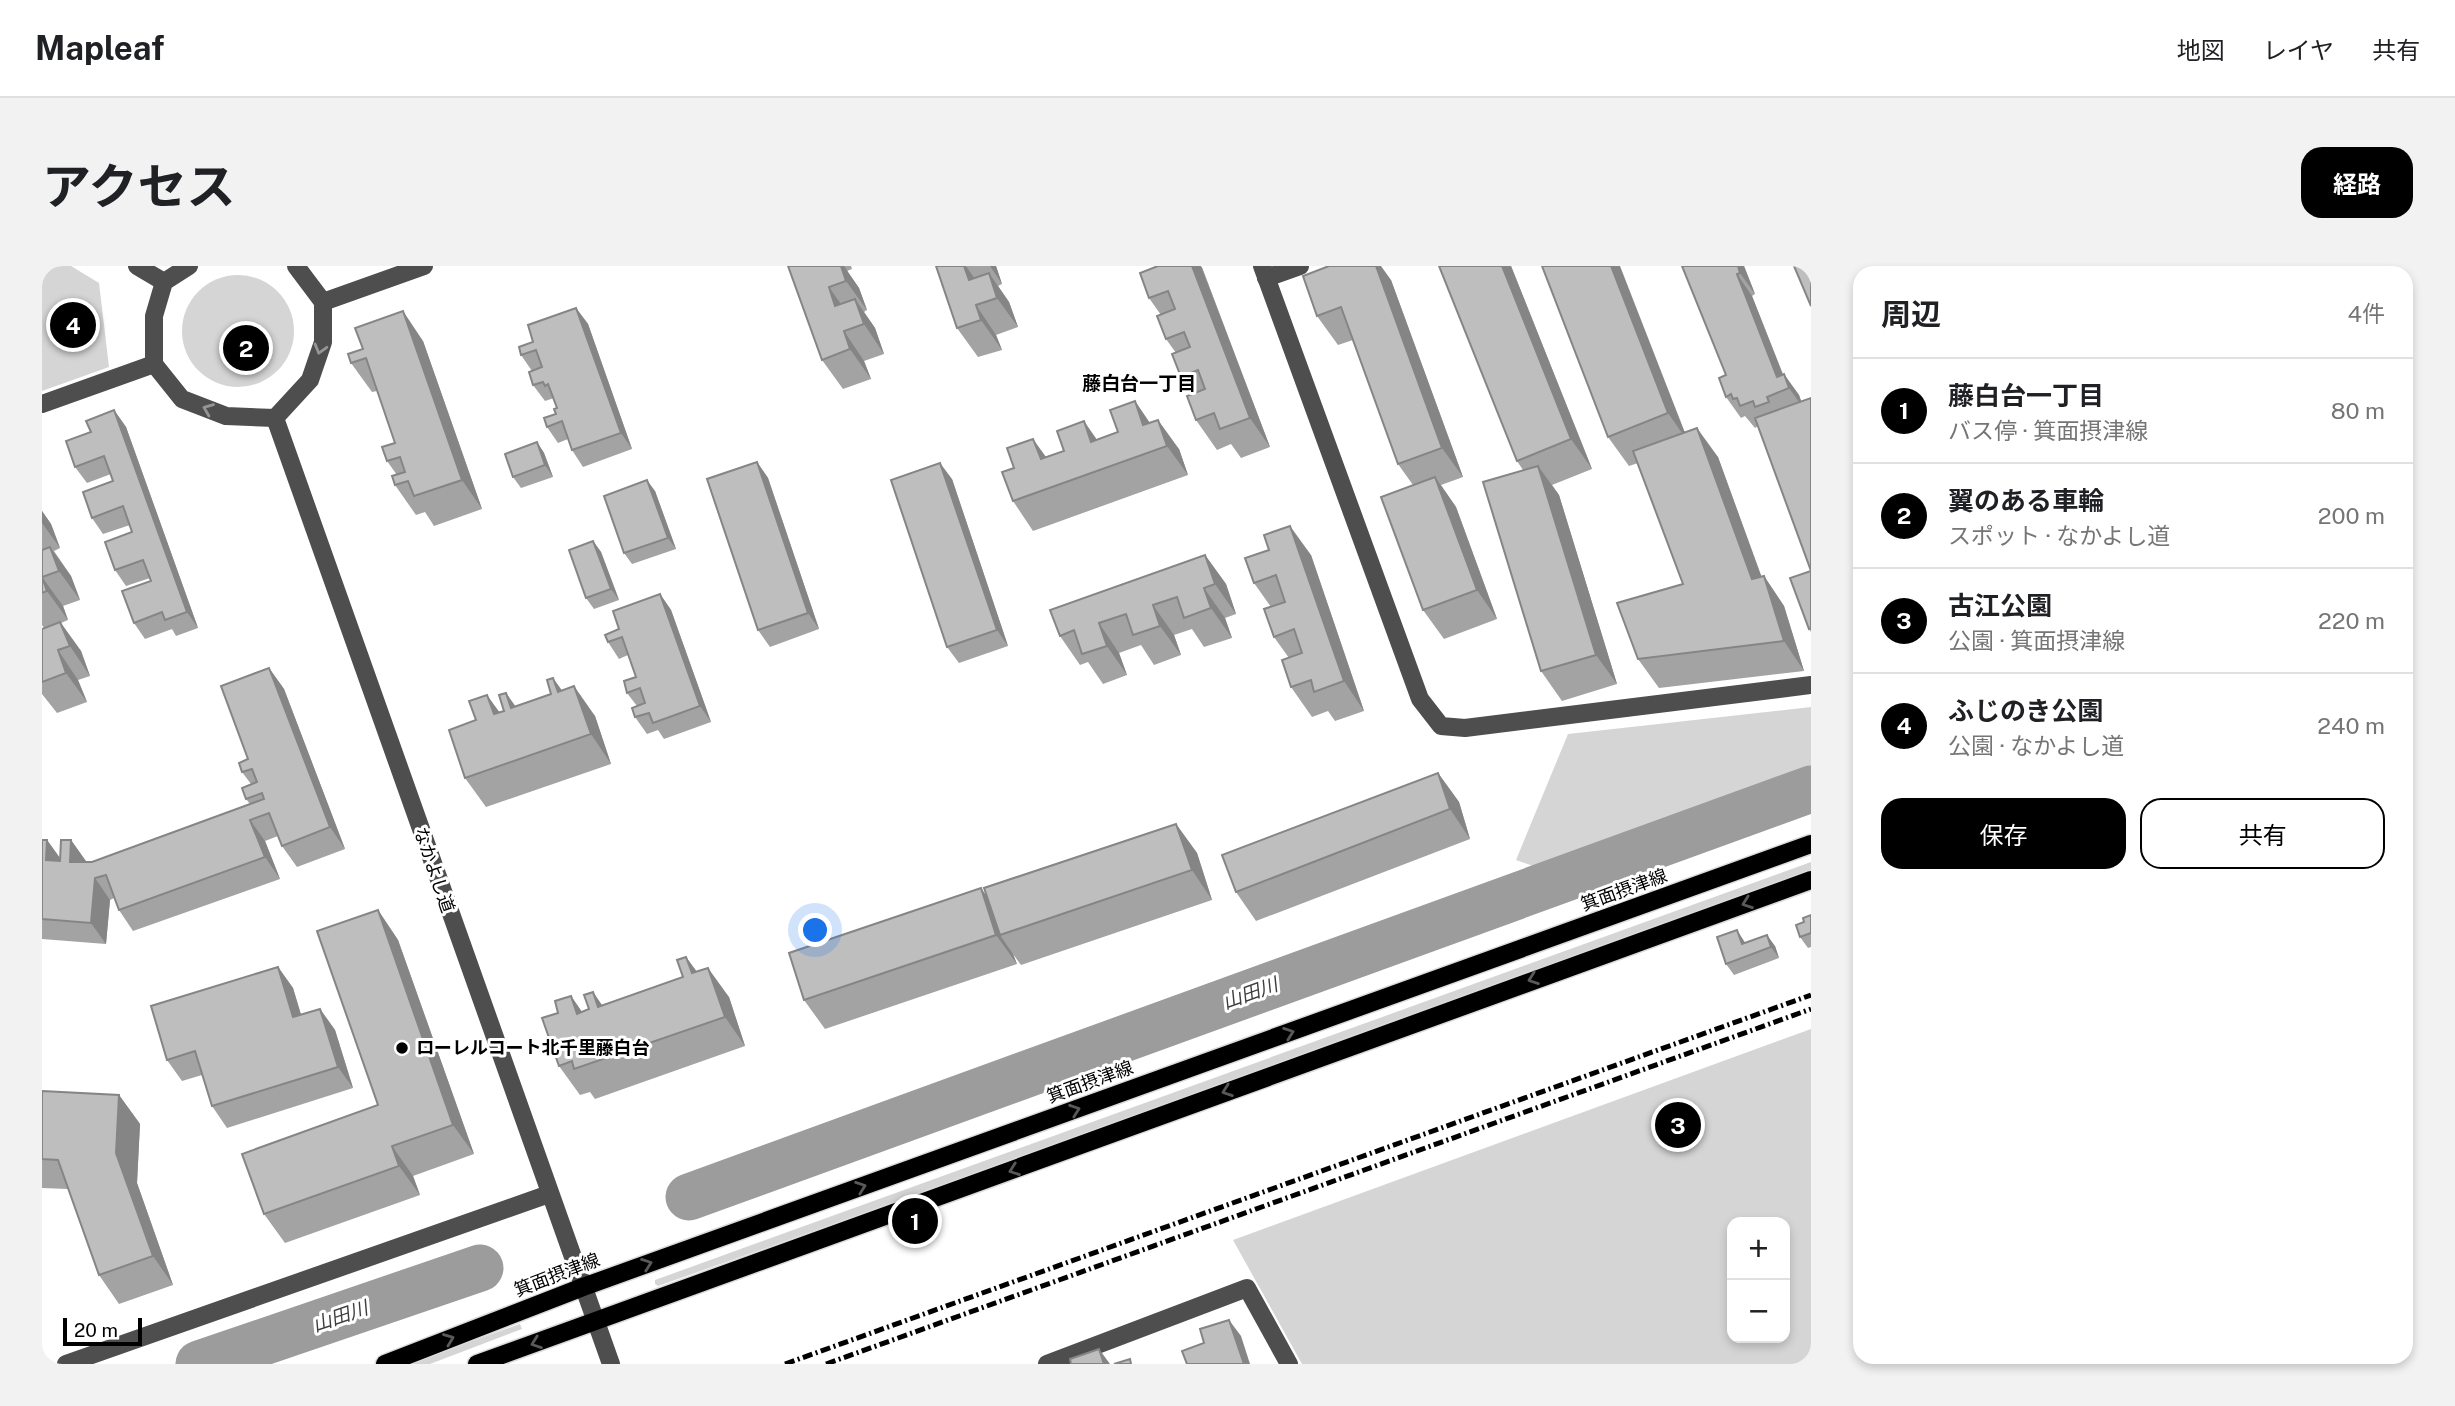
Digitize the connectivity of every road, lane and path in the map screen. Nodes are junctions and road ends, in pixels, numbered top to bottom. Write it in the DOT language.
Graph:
graph roads {
  1 [pos="137,266"];
  2 [pos="189,266"];
  3 [pos="296,266"];
  4 [pos="424,266"];
  5 [pos="1300,266"];
  6 [pos="1264,272"];
  7 [pos="164,282"];
  8 [pos="323,302"];
  9 [pos="154,364"];
  10 [pos="42,404"];
  11 [pos="275,418"];
  12 [pos="1811,685"];
  13 [pos="1811,844"];
  14 [pos="1811,880"];
  15 [pos="549,1194"];
  16 [pos="583,1287"];
  17 [pos="595,1321"];
  18 [pos="66,1364"];
  19 [pos="385,1364"];
  20 [pos="477,1364"];
  21 [pos="611,1364"];
  22 [pos="1047,1364"];
  23 [pos="1289,1364"];
  1 -- 7 [label="street"];
  2 -- 7 [label="street"];
  3 -- 8 [label="street"];
  4 -- 8 [label="street"];
  5 -- 6 [label="street"];
  6 -- 12 [label="street"];
  7 -- 9 [label="street"];
  8 -- 11 [label="street, one-way"];
  9 -- 10 [label="street"];
  11 -- 9 [label="street, one-way"];
  11 -- 15 [label="street, なかよし道"];
  16 -- 13 [label="main road, 箕面摂津線, one-way"];
  14 -- 17 [label="main road, one-way"];
  15 -- 16 [label="street, なかよし道"];
  15 -- 18 [label="street"];
  16 -- 17 [label="street, なかよし道"];
  19 -- 16 [label="main road, 箕面摂津線, one-way"];
  17 -- 20 [label="main road, one-way"];
  17 -- 21 [label="street, なかよし道"];
  22 -- 23 [label="street"];
}
